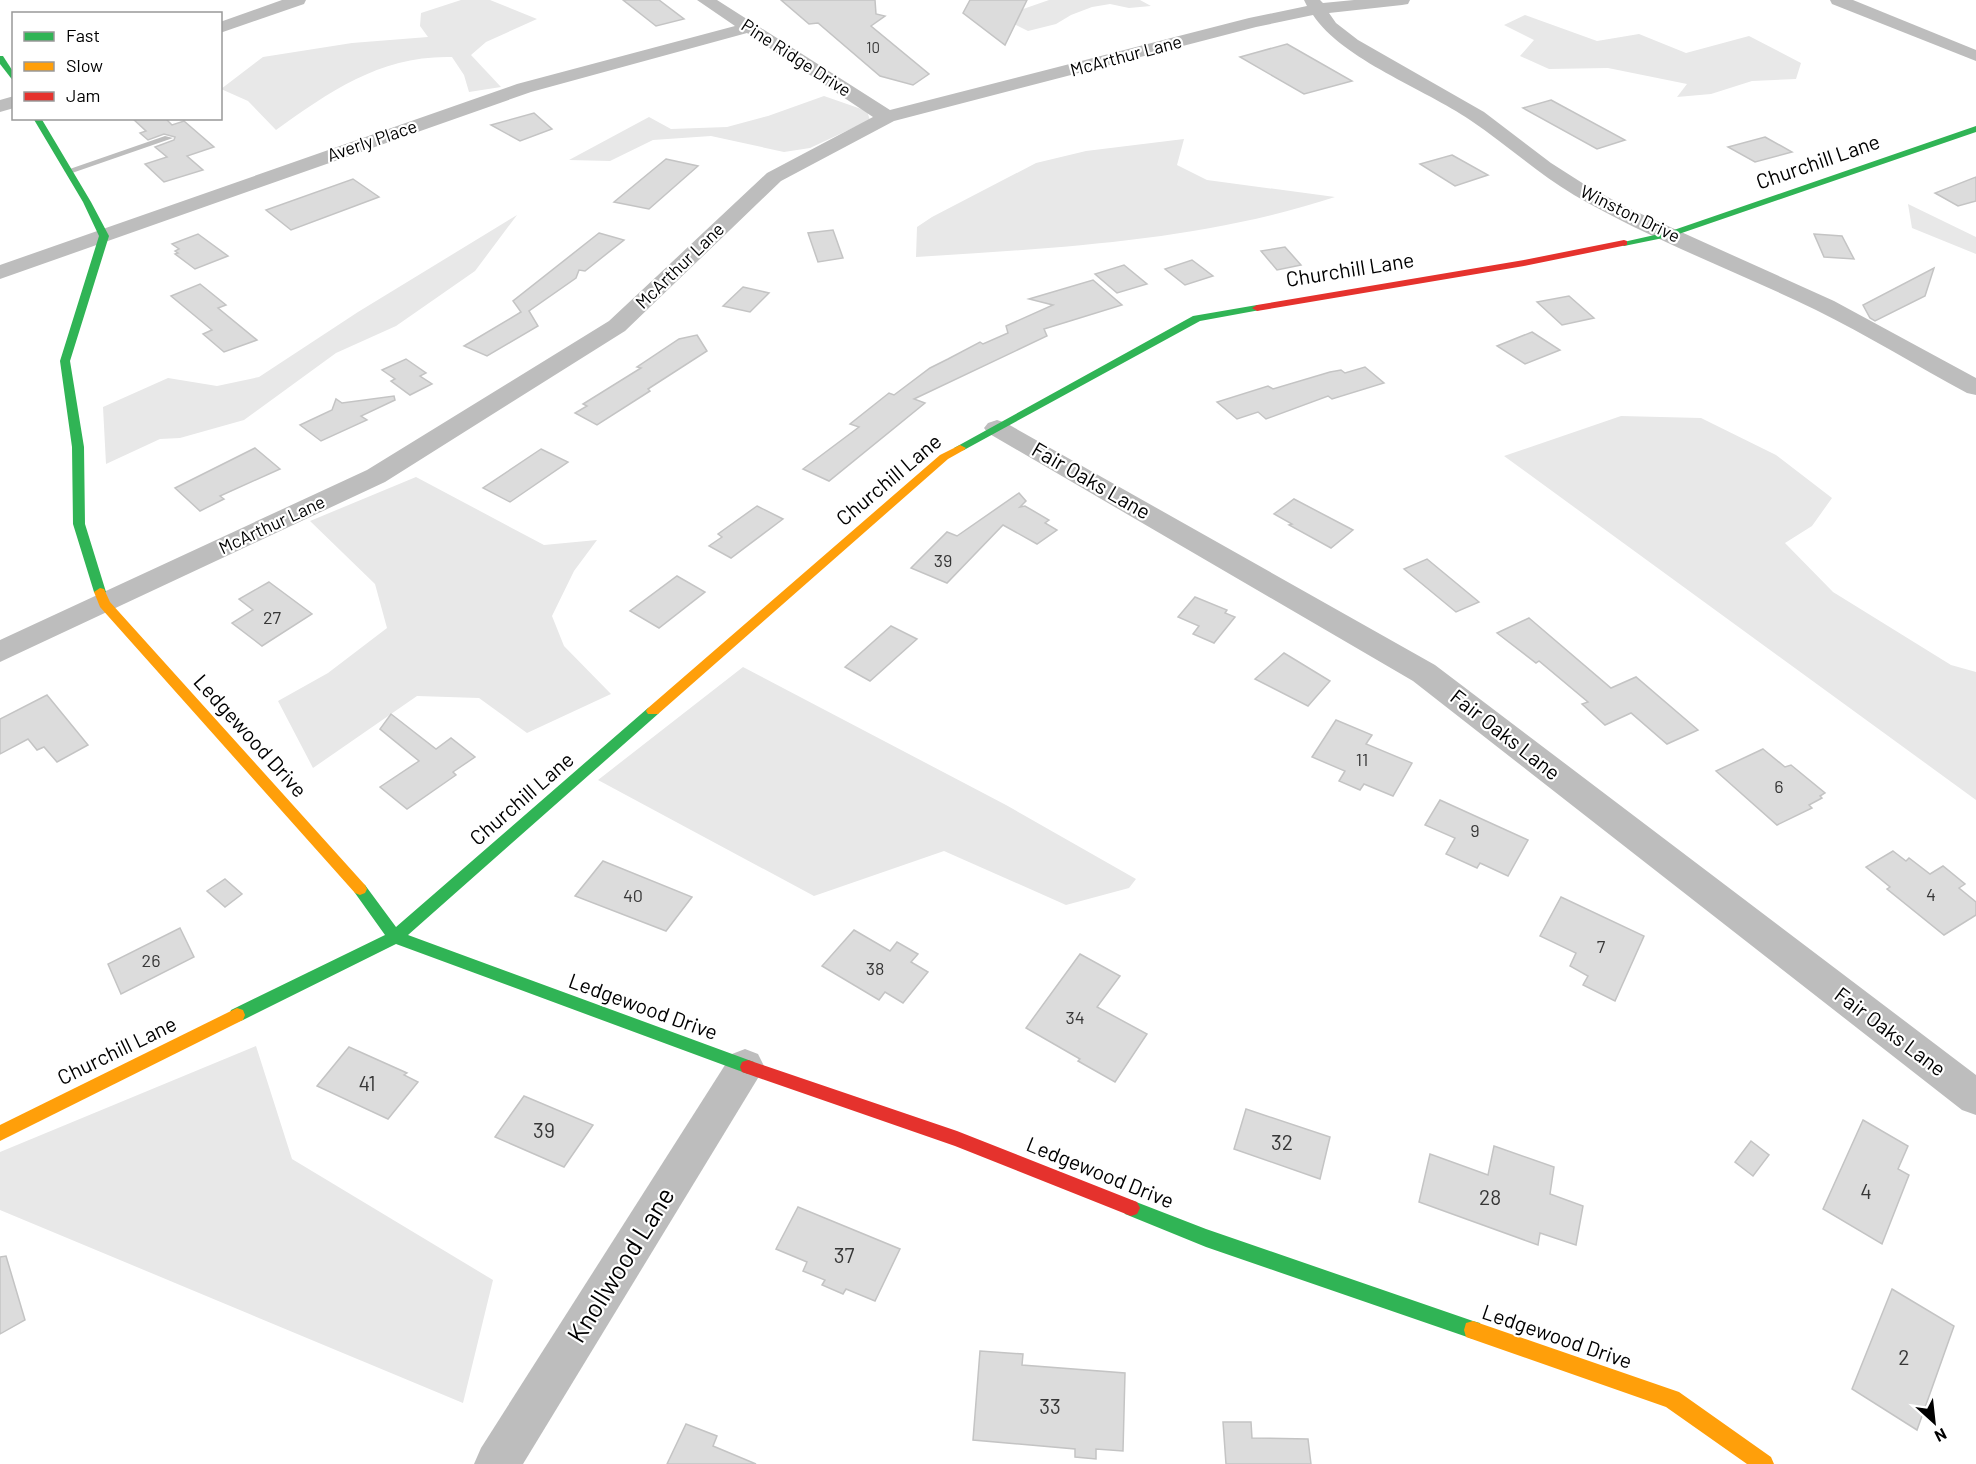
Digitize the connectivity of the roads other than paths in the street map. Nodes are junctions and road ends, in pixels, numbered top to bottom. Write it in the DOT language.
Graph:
graph roads {
  1 [pos="298,0"];
  2 [pos="705,0"];
  3 [pos="1402,0"];
  4 [pos="1838,0"];
  5 [pos="1314,4"];
  6 [pos="222,27"];
  7 [pos="750,27"];
  8 [pos="1976,56"];
  9 [pos="0,58"];
  10 [pos="12,77"];
  11 [pos="887,117"];
  12 [pos="38,120"];
  13 [pos="1976,129"];
  14 [pos="168,138"];
  15 [pos="69,171"];
  16 [pos="1670,234"];
  17 [pos="104,236"];
  18 [pos="0,272"];
  19 [pos="1976,388"];
  20 [pos="997,428"];
  21 [pos="104,604"];
  22 [pos="0,652"];
  23 [pos="395,937"];
  24 [pos="745,1066"];
  25 [pos="1976,1098"];
  26 [pos="0,1133"];
  27 [pos="497,1464"];
  28 [pos="1764,1464"];
  1 -- 6 [label="street"];
  2 -- 7 [label="street, Pine Ridge Drive"];
  3 -- 5 [label="street, McArthur Lane"];
  4 -- 8 [label="street"];
  5 -- 11 [label="street, McArthur Lane"];
  5 -- 16 [label="street, Winston Drive"];
  7 -- 11 [label="street, Pine Ridge Drive"];
  7 -- 17 [label="street, Averly Place"];
  9 -- 10 [label="street"];
  11 -- 21 [label="street, McArthur Lane"];
  12 -- 15 [label="street"];
  13 -- 16 [label="street, Churchill Lane"];
  14 -- 15 [label="lane"];
  15 -- 17 [label="street"];
  16 -- 19 [label="street, Winston Drive"];
  16 -- 20 [label="street, Churchill Lane"];
  17 -- 18 [label="street, Averly Place"];
  17 -- 21 [label="street, Ledgewood Drive"];
  20 -- 23 [label="street, Churchill Lane"];
  20 -- 25 [label="street, Fair Oaks Lane"];
  21 -- 22 [label="street, McArthur Lane"];
  21 -- 23 [label="street, Ledgewood Drive"];
  23 -- 24 [label="street, Ledgewood Drive"];
  23 -- 26 [label="street, Churchill Lane"];
  24 -- 27 [label="street, Knollwood Lane"];
  24 -- 28 [label="street, Ledgewood Drive"];
}
